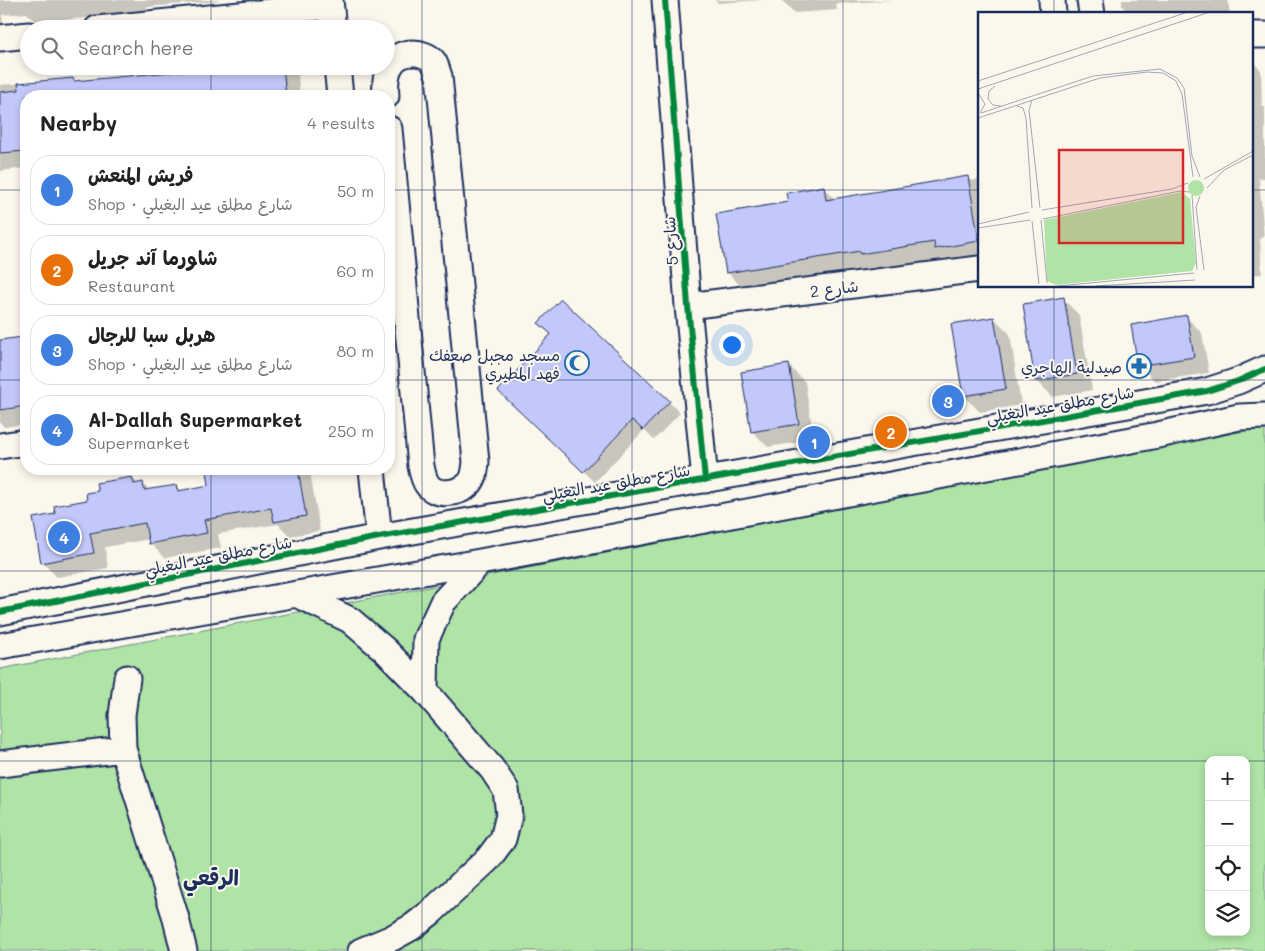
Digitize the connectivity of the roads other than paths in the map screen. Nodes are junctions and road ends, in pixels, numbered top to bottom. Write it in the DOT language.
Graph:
graph roads {
  1 [pos="665,0"];
  2 [pos="331,12"];
  3 [pos="221,20"];
  4 [pos="1265,35"];
  5 [pos="20,36"];
  6 [pos="1252,36"];
  7 [pos="0,38"];
  8 [pos="395,59"];
  9 [pos="338,75"];
  10 [pos="387,75"];
  11 [pos="339,90"];
  12 [pos="386,90"];
  13 [pos="395,222"];
  14 [pos="978,269"];
  15 [pos="688,306"];
  16 [pos="1265,368"];
  17 [pos="1265,416"];
  18 [pos="20,443"];
  19 [pos="0,446"];
  20 [pos="373,475"];
  21 [pos="705,480"];
  22 [pos="379,537"];
  23 [pos="480,562"];
  24 [pos="296,594"];
  25 [pos="0,612"];
  26 [pos="0,646"];
  27 [pos="127,678"];
  28 [pos="425,691"];
  29 [pos="123,749"];
  30 [pos="0,764"];
  31 [pos="184,951"];
  32 [pos="361,951"];
  1 -- 15 [label="street, شارع 5"];
  2 -- 3 [label="street"];
  4 -- 6 [label="street"];
  5 -- 7 [label="street"];
  8 -- 13 [label="street"];
  9 -- 11 [label="street"];
  10 -- 12 [label="street"];
  14 -- 15 [label="street, شارع 2"];
  15 -- 21 [label="street, شارع 5"];
  16 -- 21 [label="street, شارع مطلق عيد البغيلي"];
  17 -- 23 [label="street"];
  18 -- 19 [label="street"];
  20 -- 22 [label="street"];
  21 -- 22 [label="street, شارع مطلق عيد البغيلي"];
  22 -- 25 [label="street, شارع مطلق عيد البغيلي"];
  23 -- 24 [label="street"];
  23 -- 28 [label="street"];
  24 -- 26 [label="street"];
  24 -- 28 [label="street"];
  27 -- 29 [label="street"];
  28 -- 32 [label="street"];
  29 -- 30 [label="street"];
  29 -- 31 [label="street"];
}
